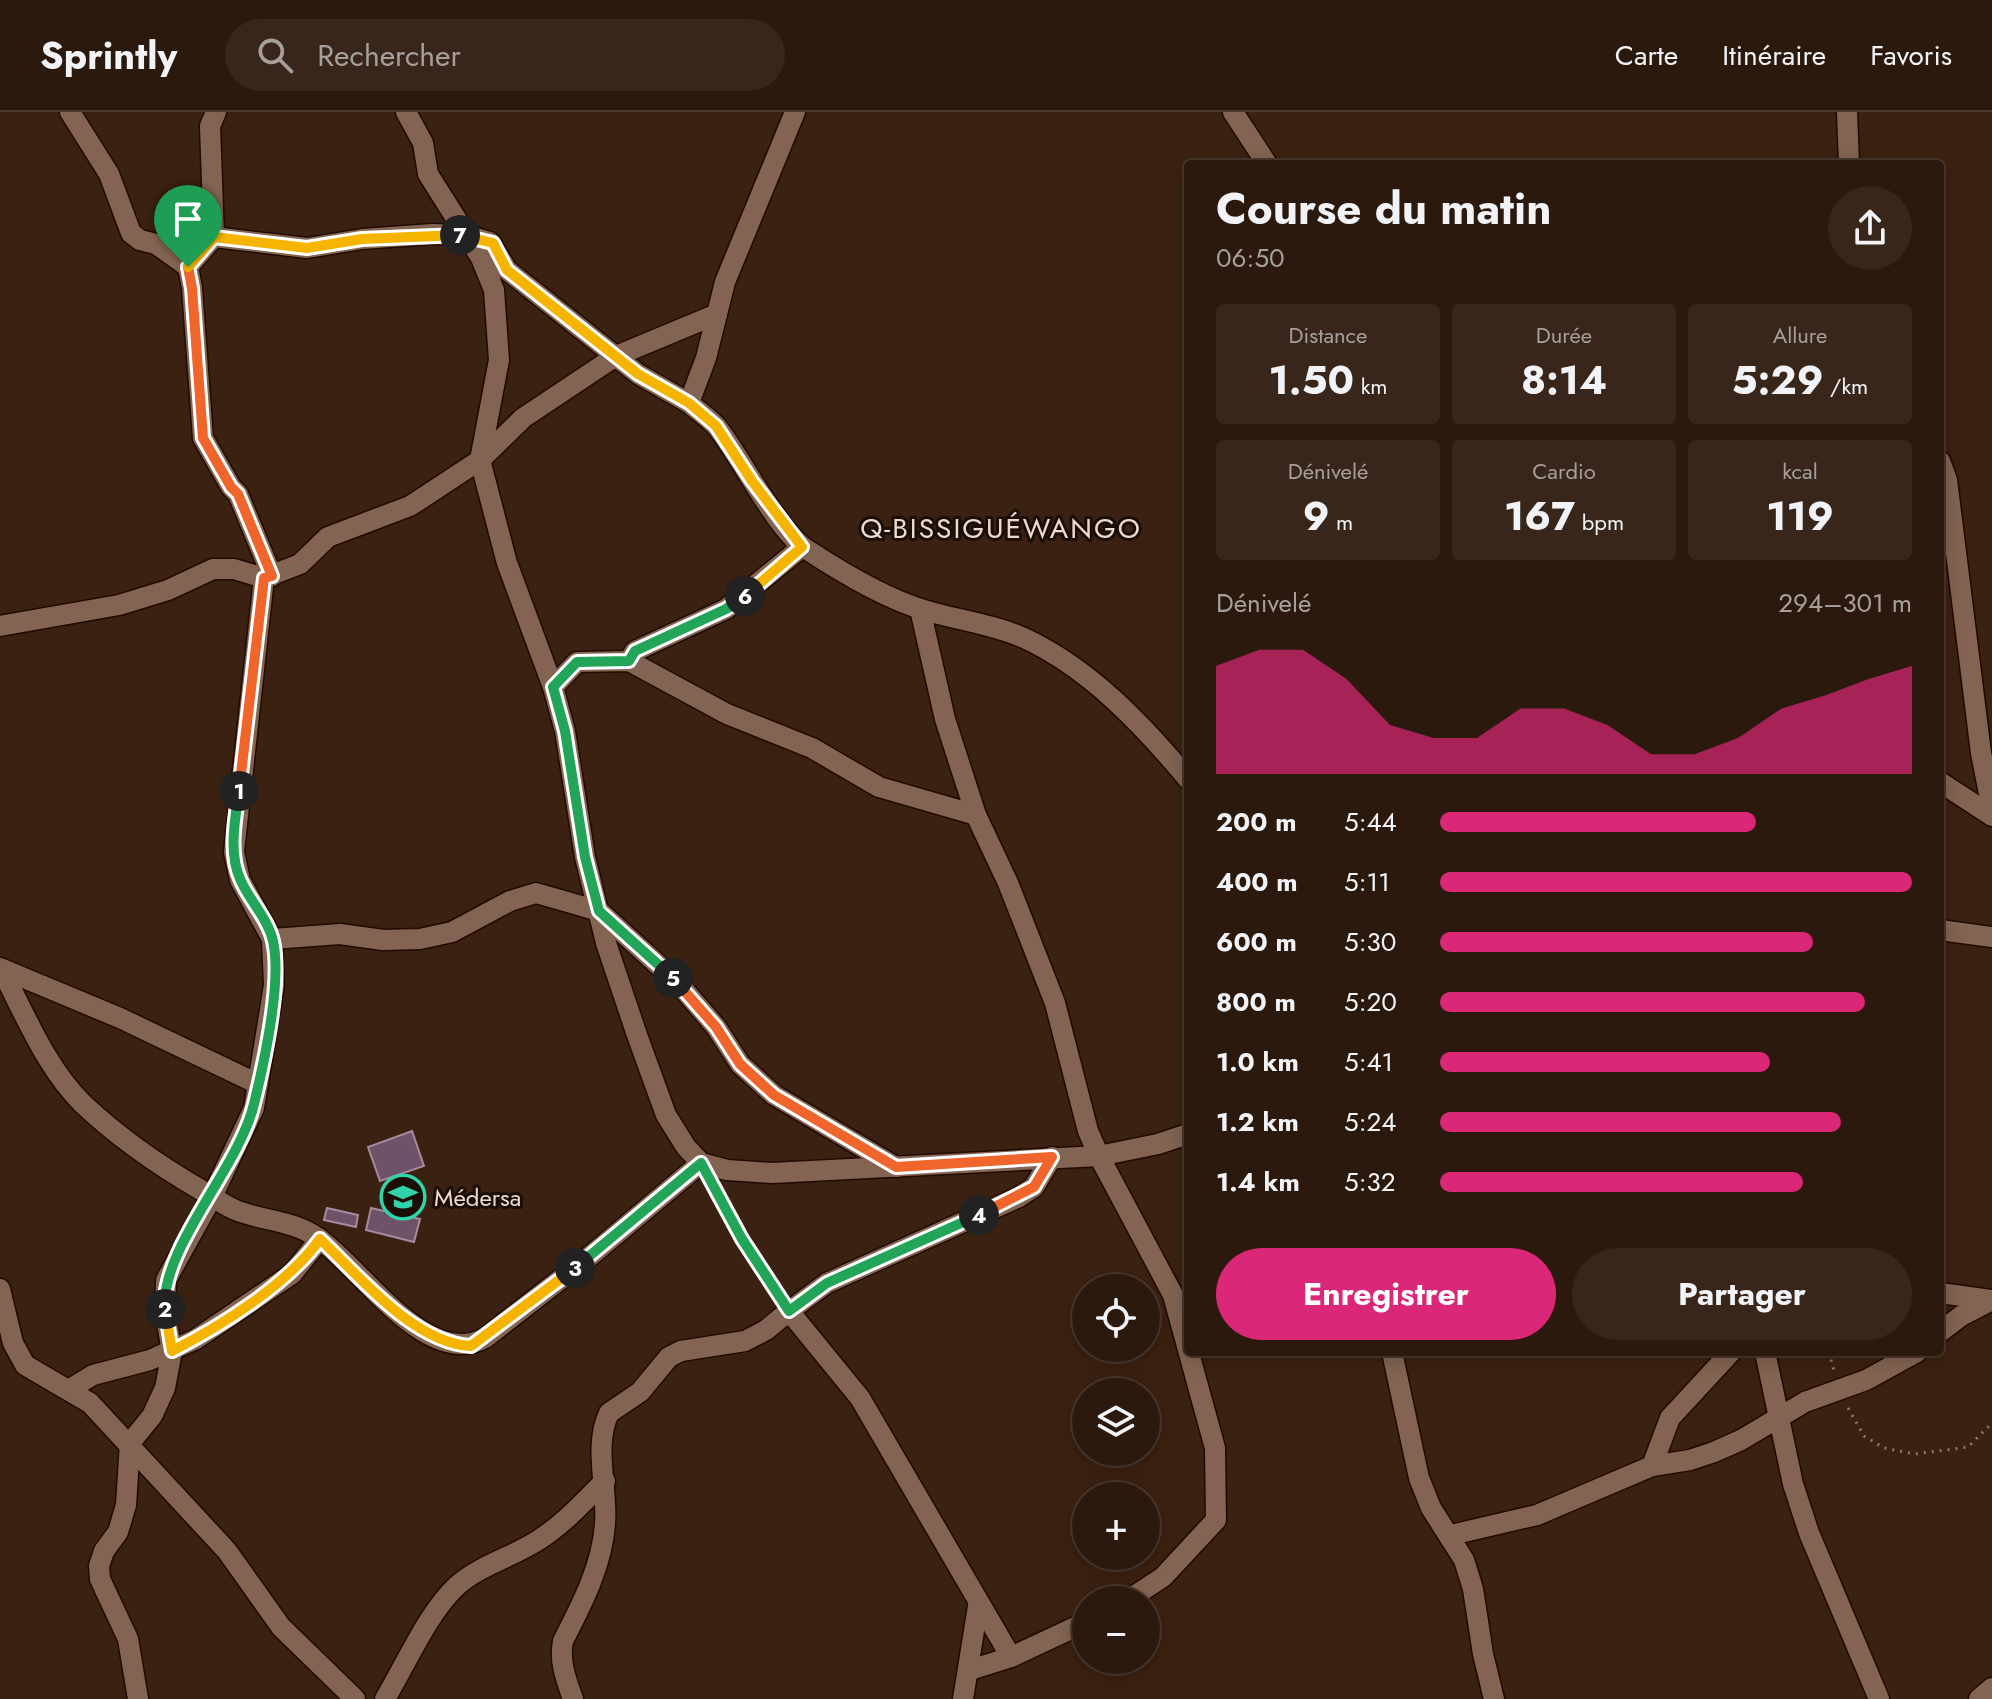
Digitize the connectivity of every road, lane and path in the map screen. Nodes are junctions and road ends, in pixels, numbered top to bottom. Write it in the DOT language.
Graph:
graph roads {
  1 [pos="70,112"];
  2 [pos="216,112"];
  3 [pos="406,112"];
  4 [pos="795,112"];
  5 [pos="1233,112"];
  6 [pos="1847,112"];
  7 [pos="1264,160"];
  8 [pos="1849,160"];
  9 [pos="466,235"];
  10 [pos="214,237"];
  11 [pos="188,267"];
  12 [pos="717,314"];
  13 [pos="616,356"];
  14 [pos="689,403"];
  15 [pos="480,460"];
  16 [pos="1944,472"];
  17 [pos="802,547"];
  18 [pos="268,577"];
  19 [pos="920,609"];
  20 [pos="0,626"];
  21 [pos="629,661"];
  22 [pos="553,687"];
  23 [pos="1986,753"];
  24 [pos="1184,774"];
  25 [pos="1944,785"];
  26 [pos="1992,809"];
  27 [pos="976,815"];
  28 [pos="1992,816"];
  29 [pos="599,911"];
  30 [pos="1944,931"];
  31 [pos="1992,937"];
  32 [pos="272,939"];
  33 [pos="0,969"];
  34 [pos="258,1084"];
  35 [pos="1184,1135"];
  36 [pos="1099,1156"];
  37 [pos="1052,1157"];
  38 [pos="701,1163"];
  39 [pos="896,1167"];
  40 [pos="212,1197"];
  41 [pos="320,1239"];
  42 [pos="0,1289"];
  43 [pos="1944,1294"];
  44 [pos="1992,1300"];
  45 [pos="789,1311"];
  46 [pos="1944,1329"];
  47 [pos="1184,1335"];
  48 [pos="172,1351"];
  49 [pos="1190,1356"];
  50 [pos="1393,1356"];
  51 [pos="1727,1356"];
  52 [pos="1766,1356"];
  53 [pos="1830,1356"];
  54 [pos="1911,1356"];
  55 [pos="70,1389"];
  56 [pos="1839,1390"];
  57 [pos="1778,1416"];
  58 [pos="1992,1423"];
  59 [pos="130,1443"];
  60 [pos="1652,1466"];
  61 [pos="605,1481"];
  62 [pos="1451,1535"];
  63 [pos="1149,1586"];
  64 [pos="978,1606"];
  65 [pos="1072,1629"];
  66 [pos="1011,1657"];
  67 [pos="970,1670"];
  68 [pos="1992,1688"];
  69 [pos="138,1699"];
  70 [pos="355,1699"];
  71 [pos="385,1699"];
  72 [pos="573,1699"];
  73 [pos="963,1699"];
  74 [pos="1494,1699"];
  75 [pos="1879,1699"];
  76 [pos="1979,1699"];
  1 -- 11 [label="street"];
  2 -- 10 [label="street"];
  3 -- 9 [label="street"];
  4 -- 12 [label="street"];
  5 -- 7 [label="street"];
  6 -- 8 [label="street"];
  9 -- 10 [label="street"];
  9 -- 13 [label="street"];
  9 -- 15 [label="street"];
  10 -- 11 [label="street"];
  11 -- 18 [label="street"];
  12 -- 13 [label="street"];
  12 -- 14 [label="street"];
  13 -- 14 [label="street"];
  13 -- 15 [label="street"];
  14 -- 17 [label="street"];
  15 -- 18 [label="street"];
  15 -- 22 [label="street"];
  16 -- 23 [label="street"];
  17 -- 19 [label="street"];
  17 -- 21 [label="street"];
  18 -- 20 [label="street"];
  18 -- 32 [label="street"];
  19 -- 24 [label="street"];
  19 -- 27 [label="street"];
  21 -- 22 [label="street"];
  21 -- 27 [label="street"];
  22 -- 29 [label="street"];
  23 -- 26 [label="street"];
  25 -- 28 [label="street"];
  27 -- 36 [label="street"];
  29 -- 32 [label="street"];
  29 -- 38 [label="street"];
  29 -- 39 [label="street"];
  30 -- 31 [label="street"];
  32 -- 34 [label="street"];
  33 -- 34 [label="street"];
  33 -- 40 [label="street"];
  34 -- 40 [label="street"];
  35 -- 36 [label="street"];
  36 -- 37 [label="street"];
  36 -- 47 [label="street"];
  37 -- 39 [label="street"];
  37 -- 45 [label="street"];
  38 -- 39 [label="street"];
  38 -- 41 [label="street"];
  38 -- 45 [label="path"];
  40 -- 41 [label="street"];
  40 -- 48 [label="street"];
  41 -- 48 [label="street"];
  42 -- 55 [label="street"];
  43 -- 44 [label="street"];
  44 -- 46 [label="street"];
  45 -- 61 [label="street"];
  45 -- 64 [label="street"];
  48 -- 55 [label="street"];
  48 -- 59 [label="street"];
  49 -- 63 [label="street"];
  50 -- 62 [label="street"];
  51 -- 60 [label="street"];
  52 -- 57 [label="street"];
  53 -- 56 [label="path"];
  54 -- 56 [label="street"];
  55 -- 59 [label="street"];
  56 -- 57 [label="street"];
  56 -- 58 [label="path"];
  57 -- 60 [label="street"];
  57 -- 75 [label="street"];
  59 -- 69 [label="street"];
  59 -- 70 [label="street"];
  60 -- 62 [label="street"];
  61 -- 71 [label="street"];
  61 -- 72 [label="street"];
  62 -- 74 [label="street"];
  64 -- 66 [label="street"];
  64 -- 67 [label="street"];
  65 -- 66 [label="street"];
  66 -- 67 [label="street"];
  67 -- 73 [label="street"];
  68 -- 76 [label="street"];
}
